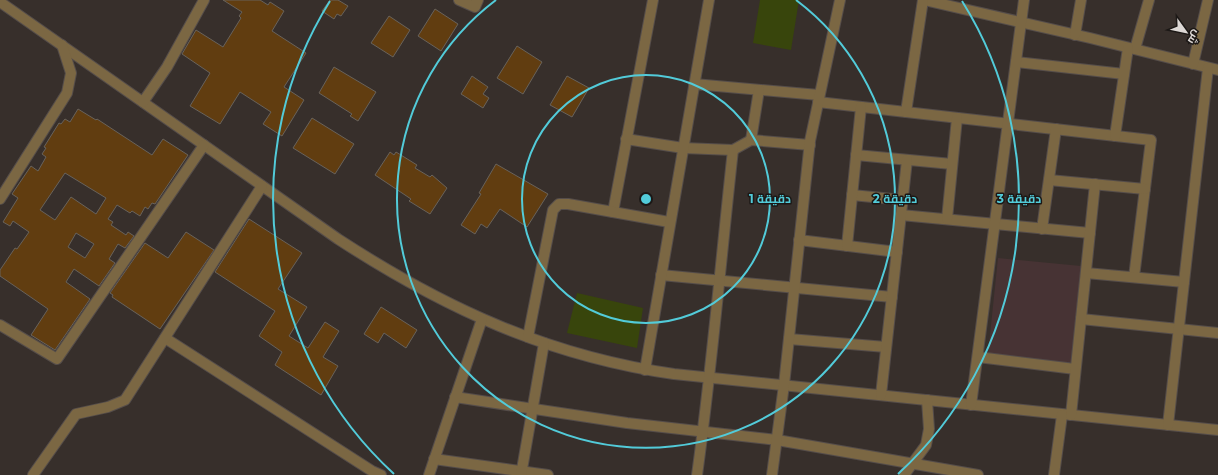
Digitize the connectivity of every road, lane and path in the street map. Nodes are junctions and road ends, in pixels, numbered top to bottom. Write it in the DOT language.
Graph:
graph roads {
  1 [pos="204,0"];
  2 [pos="459,0"];
  3 [pos="478,0"];
  4 [pos="653,0"];
  5 [pos="709,0"];
  6 [pos="840,0"];
  7 [pos="924,0"];
  8 [pos="1024,0"];
  9 [pos="1081,0"];
  10 [pos="1149,0"];
  11 [pos="1208,0"];
  12 [pos="0,2"];
  13 [pos="958,4"];
  14 [pos="1021,22"];
  15 [pos="1075,35"];
  16 [pos="62,44"];
  17 [pos="1132,49"];
  18 [pos="1016,62"];
  19 [pos="1193,64"];
  20 [pos="1208,68"];
  21 [pos="1218,70"];
  22 [pos="1124,74"];
  23 [pos="694,84"];
  24 [pos="759,90"];
  25 [pos="819,98"];
  26 [pos="143,102"];
  27 [pos="861,107"];
  28 [pos="906,112"];
  29 [pos="958,118"];
  30 [pos="1008,123"];
  31 [pos="1056,129"];
  32 [pos="1115,136"];
  33 [pos="626,139"];
  34 [pos="751,140"];
  35 [pos="204,145"];
  36 [pos="810,145"];
  37 [pos="683,148"];
  38 [pos="733,150"];
  39 [pos="856,155"];
  40 [pos="907,160"];
  41 [pos="952,164"];
  42 [pos="1049,180"];
  43 [pos="1095,184"];
  44 [pos="262,186"];
  45 [pos="1145,189"];
  46 [pos="852,195"];
  47 [pos="0,199"];
  48 [pos="903,200"];
  49 [pos="612,212"];
  50 [pos="901,215"];
  51 [pos="947,219"];
  52 [pos="669,222"];
  53 [pos="995,224"];
  54 [pos="1042,229"];
  55 [pos="1090,233"];
  56 [pos="799,240"];
  57 [pos="847,246"];
  58 [pos="897,252"];
  59 [pos="1086,273"];
  60 [pos="660,275"];
  61 [pos="1134,277"];
  62 [pos="718,280"];
  63 [pos="1184,282"];
  64 [pos="794,288"];
  65 [pos="892,297"];
  66 [pos="482,319"];
  67 [pos="1081,319"];
  68 [pos="0,325"];
  69 [pos="1179,330"];
  70 [pos="1218,333"];
  71 [pos="528,337"];
  72 [pos="165,338"];
  73 [pos="789,339"];
  74 [pos="544,343"];
  75 [pos="886,347"];
  76 [pos="978,357"];
  77 [pos="1075,369"];
  78 [pos="644,370"];
  79 [pos="710,378"];
  80 [pos="784,385"];
  81 [pos="881,395"];
  82 [pos="455,398"];
  83 [pos="927,400"];
  84 [pos="971,405"];
  85 [pos="533,409"];
  86 [pos="1066,415"];
  87 [pos="1168,424"];
  88 [pos="1218,430"];
  89 [pos="703,432"];
  90 [pos="777,440"];
  91 [pos="434,458"];
  92 [pos="912,462"];
  93 [pos="521,473"];
  94 [pos="33,475"];
  95 [pos="381,475"];
  96 [pos="429,475"];
  97 [pos="548,475"];
  98 [pos="697,475"];
  99 [pos="772,475"];
  100 [pos="904,475"];
  101 [pos="978,475"];
  102 [pos="1054,475"];
  1 -- 26 [label="street"];
  2 -- 3 [label="street"];
  4 -- 33 [label="street"];
  5 -- 23 [label="street"];
  6 -- 25 [label="street"];
  7 -- 13 [label="street"];
  7 -- 28 [label="street"];
  8 -- 14 [label="street"];
  9 -- 15 [label="street"];
  10 -- 17 [label="street"];
  11 -- 19 [label="street"];
  12 -- 16 [label="street"];
  13 -- 14 [label="street"];
  14 -- 15 [label="street"];
  14 -- 18 [label="street"];
  15 -- 17 [label="street"];
  16 -- 26 [label="street"];
  16 -- 47 [label="street"];
  17 -- 19 [label="street"];
  17 -- 22 [label="street"];
  18 -- 22 [label="street"];
  18 -- 30 [label="street"];
  19 -- 20 [label="street"];
  20 -- 21 [label="street"];
  20 -- 63 [label="street"];
  22 -- 32 [label="street"];
  23 -- 24 [label="street"];
  23 -- 37 [label="street"];
  24 -- 25 [label="street"];
  24 -- 34 [label="street"];
  25 -- 27 [label="street"];
  25 -- 36 [label="street"];
  26 -- 35 [label="street"];
  27 -- 28 [label="street"];
  27 -- 39 [label="street"];
  28 -- 29 [label="street"];
  29 -- 30 [label="street"];
  29 -- 41 [label="street"];
  30 -- 31 [label="street"];
  30 -- 53 [label="street"];
  31 -- 32 [label="street"];
  31 -- 42 [label="street"];
  32 -- 45 [label="street"];
  33 -- 37 [label="street"];
  33 -- 49 [label="street"];
  34 -- 36 [label="street"];
  34 -- 38 [label="street"];
  35 -- 44 [label="street"];
  35 -- 68 [label="street"];
  36 -- 56 [label="street"];
  37 -- 38 [label="street"];
  37 -- 52 [label="street"];
  38 -- 62 [label="street"];
  39 -- 40 [label="street"];
  39 -- 46 [label="street"];
  40 -- 41 [label="street"];
  40 -- 48 [label="street"];
  41 -- 51 [label="street"];
  42 -- 43 [label="street"];
  42 -- 54 [label="street"];
  43 -- 45 [label="street"];
  43 -- 55 [label="street"];
  44 -- 66 [label="street"];
  44 -- 72 [label="street"];
  45 -- 61 [label="street"];
  46 -- 48 [label="street"];
  46 -- 57 [label="street"];
  48 -- 50 [label="street"];
  49 -- 52 [label="street"];
  49 -- 71 [label="street"];
  50 -- 51 [label="street"];
  50 -- 58 [label="street"];
  51 -- 53 [label="street"];
  52 -- 60 [label="street"];
  53 -- 54 [label="street"];
  53 -- 76 [label="street"];
  54 -- 55 [label="street"];
  55 -- 59 [label="street"];
  56 -- 57 [label="street"];
  56 -- 64 [label="street"];
  57 -- 58 [label="street"];
  58 -- 65 [label="street"];
  59 -- 61 [label="street"];
  59 -- 67 [label="street"];
  60 -- 62 [label="street"];
  60 -- 78 [label="street"];
  61 -- 63 [label="street"];
  62 -- 64 [label="street"];
  62 -- 79 [label="street"];
  63 -- 69 [label="street"];
  64 -- 65 [label="street"];
  64 -- 73 [label="street"];
  65 -- 75 [label="street"];
  66 -- 71 [label="street"];
  66 -- 82 [label="street"];
  67 -- 69 [label="street"];
  67 -- 77 [label="street"];
  69 -- 70 [label="street"];
  69 -- 87 [label="street"];
  71 -- 74 [label="street"];
  72 -- 94 [label="street"];
  72 -- 95 [label="street"];
  73 -- 75 [label="street"];
  73 -- 80 [label="street"];
  74 -- 78 [label="street"];
  74 -- 85 [label="street"];
  75 -- 81 [label="street"];
  76 -- 77 [label="street"];
  76 -- 84 [label="street"];
  77 -- 86 [label="street"];
  78 -- 79 [label="street"];
  79 -- 80 [label="street"];
  79 -- 89 [label="street"];
  80 -- 81 [label="street"];
  80 -- 90 [label="street"];
  81 -- 83 [label="street"];
  82 -- 85 [label="street"];
  82 -- 91 [label="street"];
  83 -- 84 [label="street"];
  83 -- 92 [label="street"];
  84 -- 86 [label="street"];
  85 -- 89 [label="street"];
  85 -- 93 [label="street"];
  86 -- 87 [label="street"];
  86 -- 102 [label="street"];
  87 -- 88 [label="street"];
  89 -- 90 [label="street"];
  89 -- 98 [label="street"];
  90 -- 92 [label="street"];
  90 -- 99 [label="street"];
  91 -- 93 [label="street"];
  91 -- 96 [label="street"];
  92 -- 100 [label="street"];
  92 -- 101 [label="street"];
  93 -- 97 [label="street"];
}
